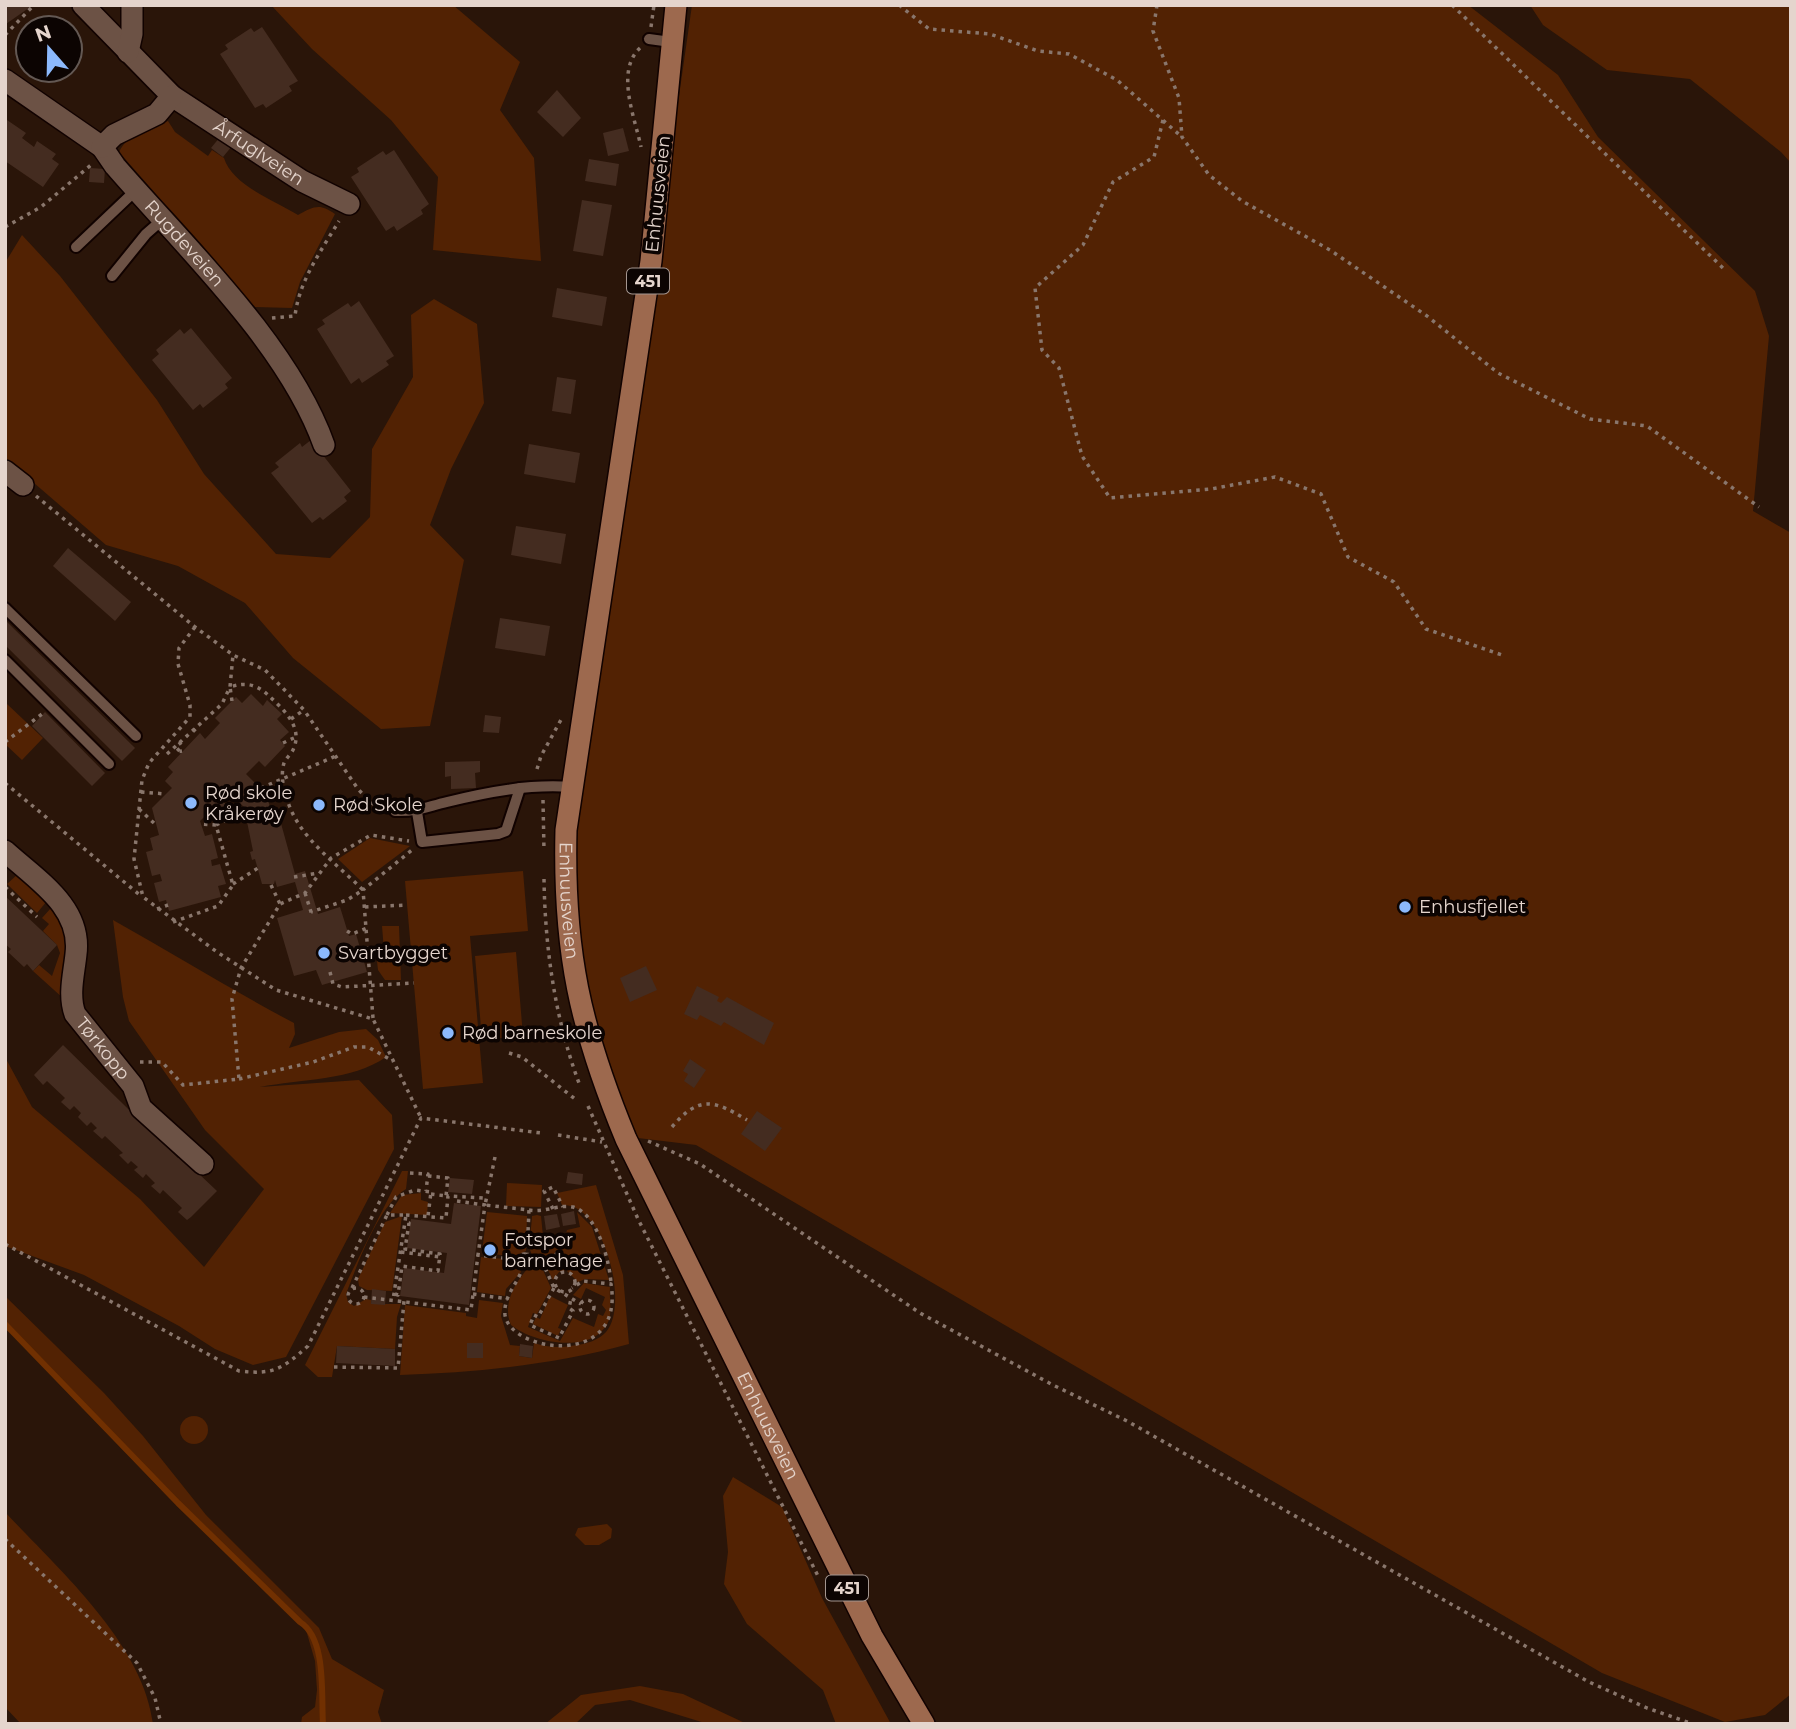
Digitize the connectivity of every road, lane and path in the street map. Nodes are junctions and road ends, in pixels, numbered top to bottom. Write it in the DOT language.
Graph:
graph roads {
  1 [pos="34,5"];
  2 [pos="83,5"];
  3 [pos="132,5"];
  4 [pos="654,5"];
  5 [pos="676,5"];
  6 [pos="899,5"];
  7 [pos="1157,5"];
  8 [pos="1452,5"];
  9 [pos="5,35"];
  10 [pos="649,39"];
  11 [pos="671,42"];
  12 [pos="128,52"];
  13 [pos="5,80"];
  14 [pos="172,96"];
  15 [pos="1163,120"];
  16 [pos="1182,137"];
  17 [pos="104,149"];
  18 [pos="642,155"];
  19 [pos="136,190"];
  20 [pos="349,204"];
  21 [pos="162,220"];
  22 [pos="5,227"];
  23 [pos="76,247"];
  24 [pos="1725,270"];
  25 [pos="112,276"];
  26 [pos="251,319"];
  27 [pos="324,444"];
  28 [pos="5,471"];
  29 [pos="23,485"];
  30 [pos="1759,507"];
  31 [pos="5,608"];
  32 [pos="195,627"];
  33 [pos="233,655"];
  34 [pos="1502,655"];
  35 [pos="5,660"];
  36 [pos="230,687"];
  37 [pos="232,701"];
  38 [pos="51,705"];
  39 [pos="303,710"];
  40 [pos="564,714"];
  41 [pos="291,719"];
  42 [pos="193,729"];
  43 [pos="198,734"];
  44 [pos="136,736"];
  45 [pos="296,737"];
  46 [pos="5,742"];
  47 [pos="179,743"];
  48 [pos="283,743"];
  49 [pos="182,751"];
  50 [pos="167,754"];
  51 [pos="336,756"];
  52 [pos="109,764"];
  53 [pos="537,769"];
  54 [pos="282,780"];
  55 [pos="5,783"];
  56 [pos="261,788"];
  57 [pos="520,788"];
  58 [pos="571,788"];
  59 [pos="141,792"];
  60 [pos="166,794"];
  61 [pos="139,809"];
  62 [pos="245,811"];
  63 [pos="395,811"];
  64 [pos="417,812"];
  65 [pos="203,822"];
  66 [pos="156,825"];
  67 [pos="216,825"];
  68 [pos="422,842"];
  69 [pos="5,851"];
  70 [pos="331,858"];
  71 [pos="228,866"];
  72 [pos="221,868"];
  73 [pos="258,868"];
  74 [pos="319,873"];
  75 [pos="294,877"];
  76 [pos="233,885"];
  77 [pos="271,885"];
  78 [pos="5,887"];
  79 [pos="363,890"];
  80 [pos="219,891"];
  81 [pos="229,892"];
  82 [pos="305,893"];
  83 [pos="143,897"];
  84 [pos="165,904"];
  85 [pos="280,904"];
  86 [pos="407,905"];
  87 [pos="365,907"];
  88 [pos="156,909"];
  89 [pos="37,917"];
  90 [pos="173,922"];
  91 [pos="368,928"];
  92 [pos="347,930"];
  93 [pos="242,968"];
  94 [pos="330,972"];
  95 [pos="414,984"];
  96 [pos="371,986"];
  97 [pos="373,1019"];
  98 [pos="509,1053"];
  99 [pos="395,1062"];
  100 [pos="121,1070"];
  101 [pos="575,1071"];
  102 [pos="239,1079"];
  103 [pos="579,1083"];
  104 [pos="575,1099"];
  105 [pos="587,1106"];
  106 [pos="421,1118"];
  107 [pos="747,1119"];
  108 [pos="672,1127"];
  109 [pos="541,1133"];
  110 [pos="558,1135"];
  111 [pos="644,1139"];
  112 [pos="602,1142"];
  113 [pos="615,1143"];
  114 [pos="495,1157"];
  115 [pos="203,1164"];
  116 [pos="410,1173"];
  117 [pos="428,1176"];
  118 [pos="426,1191"];
  119 [pos="431,1194"];
  120 [pos="447,1196"];
  121 [pos="486,1199"];
  122 [pos="457,1201"];
  123 [pos="485,1205"];
  124 [pos="563,1207"];
  125 [pos="553,1209"];
  126 [pos="529,1210"];
  127 [pos="387,1215"];
  128 [pos="406,1215"];
  129 [pos="428,1216"];
  130 [pos="405,1222"];
  131 [pos="562,1235"];
  132 [pos="5,1244"];
  133 [pos="401,1252"];
  134 [pos="527,1254"];
  135 [pos="478,1255"];
  136 [pos="440,1257"];
  137 [pos="518,1260"];
  138 [pos="530,1260"];
  139 [pos="523,1266"];
  140 [pos="544,1268"];
  141 [pos="611,1284"];
  142 [pos="554,1285"];
  143 [pos="352,1288"];
  144 [pos="572,1288"];
  145 [pos="473,1294"];
  146 [pos="364,1297"];
  147 [pos="394,1297"];
  148 [pos="508,1299"];
  149 [pos="571,1299"];
  150 [pos="404,1301"];
  151 [pos="581,1304"];
  152 [pos="334,1367"];
  153 [pos="5,1539"];
  154 [pos="821,1583"];
  155 [pos="161,1724"];
  156 [pos="924,1724"];
  157 [pos="1693,1724"];
  1 -- 9 [label="path"];
  2 -- 12 [label="street, Årfuglveien"];
  3 -- 12 [label="street"];
  4 -- 10 [label="path"];
  5 -- 11 [label="main road, Enhuusveien / 451"];
  6 -- 15 [label="path"];
  7 -- 16 [label="path"];
  8 -- 24 [label="path"];
  10 -- 11 [label="lane"];
  10 -- 18 [label="path"];
  11 -- 58 [label="main road, Enhuusveien / 451"];
  12 -- 14 [label="street, Årfuglveien"];
  13 -- 17 [label="street, Rugdeveien"];
  14 -- 17 [label="street"];
  14 -- 20 [label="street, Årfuglveien"];
  15 -- 16 [label="path"];
  15 -- 34 [label="path"];
  16 -- 30 [label="path"];
  17 -- 19 [label="street, Rugdeveien"];
  17 -- 22 [label="path"];
  19 -- 21 [label="street, Rugdeveien"];
  19 -- 23 [label="lane"];
  20 -- 26 [label="path"];
  21 -- 25 [label="lane"];
  21 -- 26 [label="street, Rugdeveien"];
  26 -- 27 [label="street, Rugdeveien"];
  28 -- 29 [label="street"];
  29 -- 32 [label="path"];
  31 -- 44 [label="lane"];
  32 -- 33 [label="path"];
  32 -- 59 [label="path"];
  33 -- 36 [label="path"];
  33 -- 39 [label="path"];
  35 -- 38 [label="lane"];
  36 -- 37 [label="path"];
  36 -- 41 [label="path"];
  36 -- 42 [label="path"];
  38 -- 46 [label="path"];
  38 -- 52 [label="lane"];
  39 -- 41 [label="path"];
  39 -- 51 [label="path"];
  40 -- 53 [label="path"];
  41 -- 45 [label="path"];
  42 -- 43 [label="path"];
  42 -- 47 [label="path"];
  45 -- 48 [label="path"];
  45 -- 54 [label="path"];
  47 -- 49 [label="path"];
  47 -- 50 [label="path"];
  51 -- 54 [label="path"];
  51 -- 63 [label="path"];
  54 -- 56 [label="path"];
  54 -- 70 [label="path"];
  55 -- 83 [label="path"];
  57 -- 58 [label="lane"];
  57 -- 64 [label="lane"];
  57 -- 68 [label="lane"];
  58 -- 156 [label="main road, Enhuusveien / 451"];
  59 -- 60 [label="path"];
  59 -- 61 [label="path"];
  61 -- 66 [label="path"];
  61 -- 83 [label="path"];
  62 -- 67 [label="path"];
  63 -- 64 [label="lane"];
  64 -- 68 [label="lane"];
  65 -- 67 [label="path"];
  67 -- 71 [label="path"];
  68 -- 70 [label="path"];
  68 -- 79 [label="path"];
  69 -- 100 [label="street, Tørkopp"];
  70 -- 74 [label="path"];
  70 -- 79 [label="path"];
  71 -- 72 [label="path"];
  71 -- 76 [label="path"];
  73 -- 76 [label="path"];
  74 -- 75 [label="path"];
  74 -- 82 [label="path"];
  76 -- 81 [label="path"];
  77 -- 85 [label="path"];
  78 -- 89 [label="path"];
  79 -- 82 [label="path"];
  79 -- 87 [label="path"];
  80 -- 81 [label="path"];
  81 -- 90 [label="path"];
  82 -- 85 [label="path"];
  83 -- 88 [label="path"];
  84 -- 88 [label="path"];
  85 -- 93 [label="path"];
  86 -- 87 [label="path"];
  87 -- 91 [label="path"];
  88 -- 90 [label="path"];
  90 -- 93 [label="path"];
  91 -- 92 [label="path"];
  91 -- 96 [label="path"];
  93 -- 97 [label="path"];
  93 -- 102 [label="path"];
  94 -- 96 [label="path"];
  95 -- 96 [label="path"];
  96 -- 97 [label="path"];
  97 -- 99 [label="path"];
  98 -- 104 [label="path"];
  99 -- 102 [label="path"];
  99 -- 106 [label="path"];
  100 -- 102 [label="path"];
  100 -- 115 [label="street, Tørkopp"];
  101 -- 103 [label="path"];
  105 -- 112 [label="path"];
  106 -- 109 [label="path"];
  106 -- 132 [label="path"];
  107 -- 108 [label="path"];
  110 -- 112 [label="path"];
  111 -- 157 [label="path"];
  112 -- 113 [label="path"];
  112 -- 154 [label="path"];
  114 -- 121 [label="path"];
  116 -- 117 [label="path"];
  117 -- 118 [label="path"];
  117 -- 120 [label="path"];
  118 -- 119 [label="path"];
  118 -- 127 [label="path"];
  119 -- 120 [label="path"];
  119 -- 129 [label="path"];
  120 -- 121 [label="path"];
  120 -- 129 [label="path"];
  121 -- 123 [label="path"];
  122 -- 123 [label="path"];
  123 -- 126 [label="path"];
  123 -- 135 [label="path"];
  124 -- 125 [label="path"];
  124 -- 125 [label="path"];
  124 -- 141 [label="path"];
  125 -- 126 [label="path"];
  126 -- 134 [label="path"];
  127 -- 128 [label="path"];
  127 -- 143 [label="path"];
  128 -- 129 [label="path"];
  128 -- 130 [label="path"];
  130 -- 133 [label="path"];
  130 -- 136 [label="path"];
  131 -- 140 [label="path"];
  133 -- 136 [label="path"];
  133 -- 147 [label="path"];
  134 -- 137 [label="path"];
  134 -- 138 [label="path"];
  135 -- 137 [label="path"];
  135 -- 145 [label="path"];
  136 -- 147 [label="path"];
  137 -- 139 [label="path"];
  138 -- 139 [label="path"];
  138 -- 140 [label="path"];
  139 -- 148 [label="path"];
  140 -- 142 [label="path"];
  141 -- 144 [label="path"];
  141 -- 148 [label="path"];
  142 -- 144 [label="path"];
  142 -- 144 [label="path"];
  142 -- 149 [label="path"];
  142 -- 149 [label="path"];
  143 -- 146 [label="path"];
  143 -- 146 [label="path"];
  145 -- 148 [label="path"];
  145 -- 150 [label="path"];
  146 -- 147 [label="path"];
  147 -- 150 [label="path"];
  149 -- 151 [label="path"];
  150 -- 152 [label="path"];
  153 -- 155 [label="path"];
}
